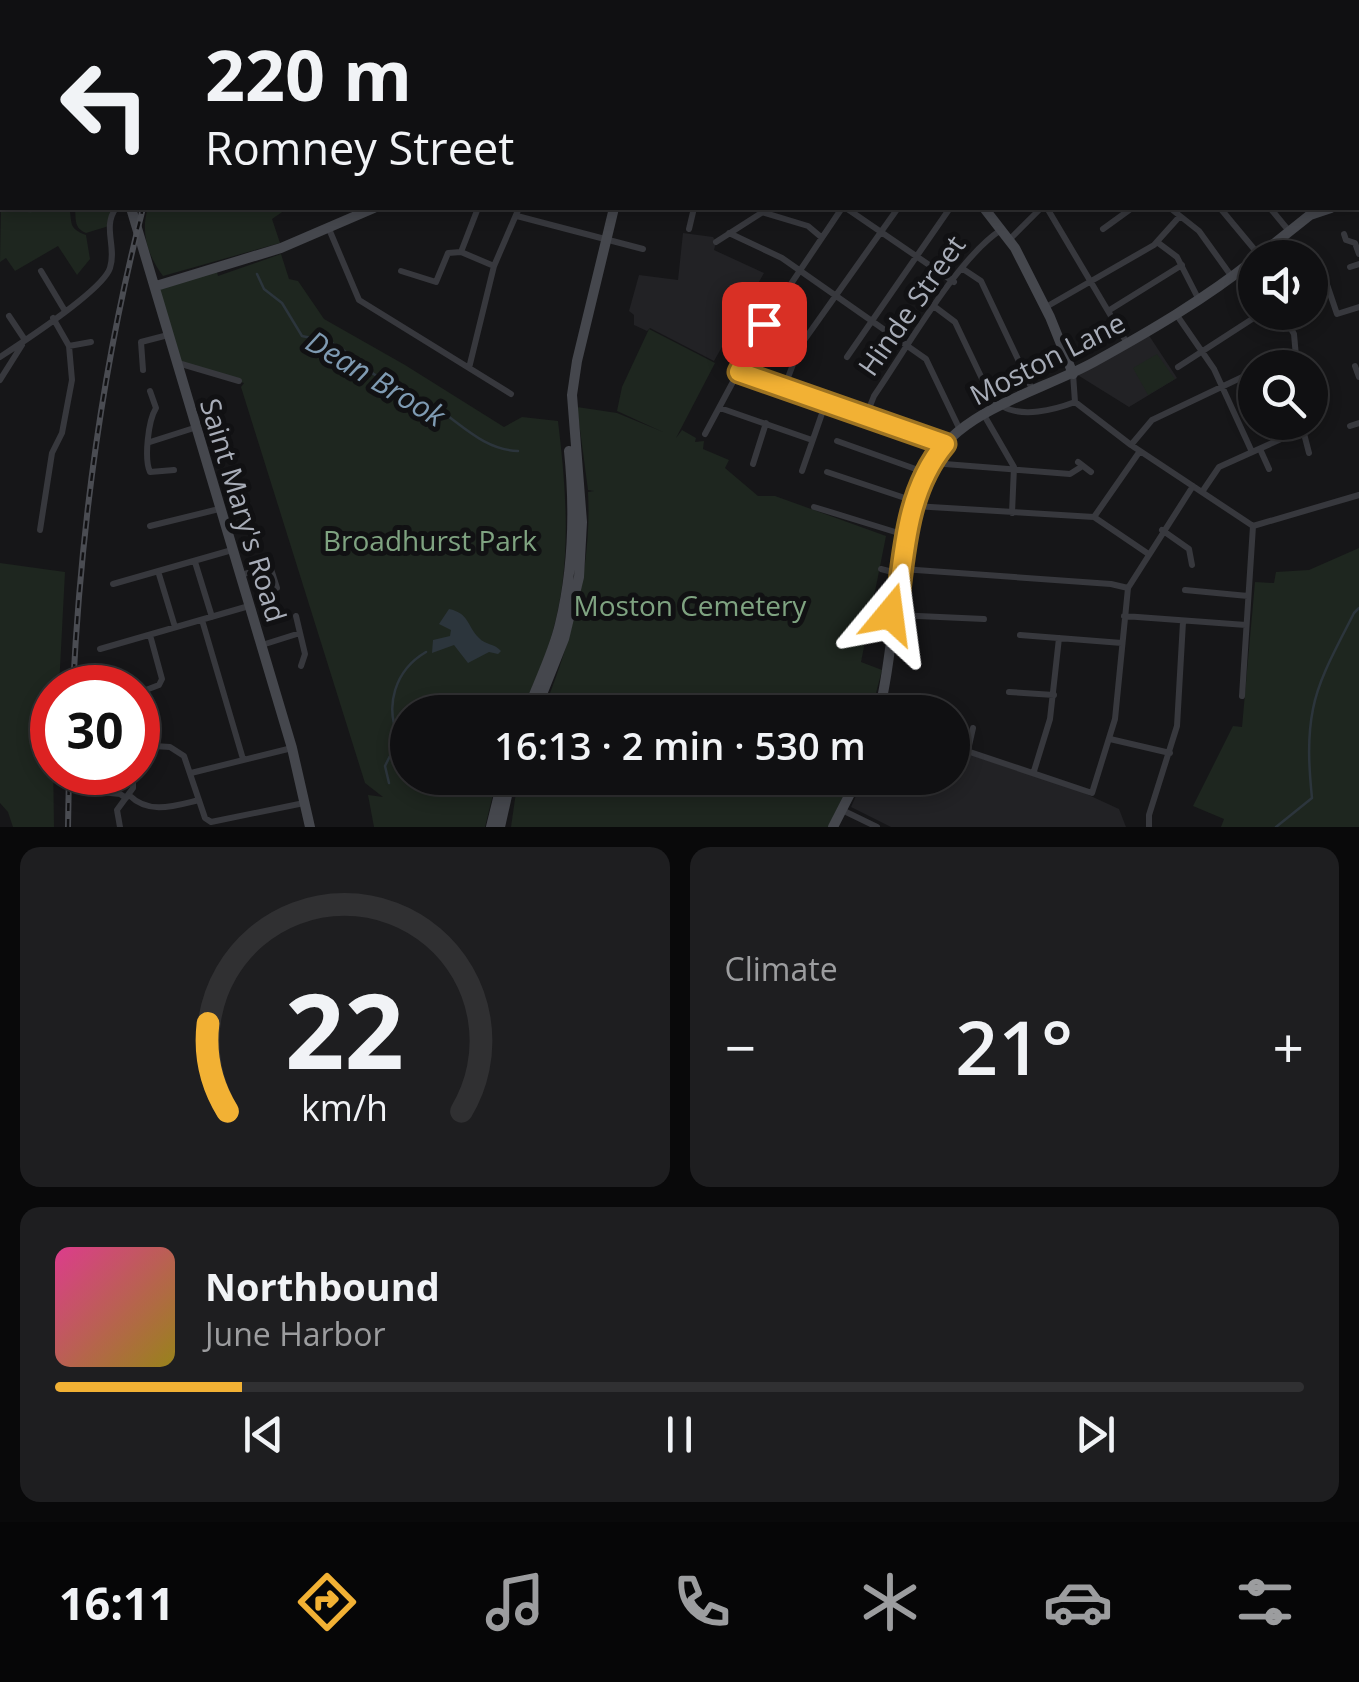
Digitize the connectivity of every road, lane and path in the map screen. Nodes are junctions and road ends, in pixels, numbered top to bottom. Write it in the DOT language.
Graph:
graph roads {
  1 [pos="115,210"];
  2 [pos="132,210"];
  3 [pos="370,210"];
  4 [pos="477,210"];
  5 [pos="611,210"];
  6 [pos="694,210"];
  7 [pos="762,210"];
  8 [pos="766,210"];
  9 [pos="842,210"];
  10 [pos="847,210"];
  11 [pos="897,210"];
  12 [pos="949,210"];
  13 [pos="986,210"];
  14 [pos="1041,210"];
  15 [pos="1045,210"];
  16 [pos="1129,210"];
  17 [pos="1172,210"];
  18 [pos="1221,210"];
  19 [pos="1272,210"];
  20 [pos="1325,210"];
  21 [pos="518,212"];
  22 [pos="1180,216"];
  23 [pos="689,229"];
  24 [pos="1103,229"];
  25 [pos="329,230"];
  26 [pos="1289,231"];
  27 [pos="881,232"];
  28 [pos="730,233"];
  29 [pos="1006,234"];
  30 [pos="1344,234"];
  31 [pos="821,236"];
  32 [pos="604,238"];
  33 [pos="1241,240"];
  34 [pos="1279,240"];
  35 [pos="716,242"];
  36 [pos="1158,242"];
  37 [pos="643,249"];
  38 [pos="461,252"];
  39 [pos="1359,254"];
  40 [pos="916,255"];
  41 [pos="1359,264"];
  42 [pos="1182,265"];
  43 [pos="494,266"];
  44 [pos="1350,267"];
  45 [pos="963,268"];
  46 [pos="798,270"];
  47 [pos="40,271"];
  48 [pos="401,271"];
  49 [pos="1238,273"];
  50 [pos="1232,277"];
  51 [pos="954,282"];
  52 [pos="1091,282"];
  53 [pos="1328,285"];
  54 [pos="156,286"];
  55 [pos="835,298"];
  56 [pos="1199,300"];
  57 [pos="935,307"];
  58 [pos="1359,307"];
  59 [pos="1044,308"];
  60 [pos="65,310"];
  61 [pos="1108,310"];
  62 [pos="1176,314"];
  63 [pos="9,316"];
  64 [pos="54,318"];
  65 [pos="871,322"];
  66 [pos="1238,328"];
  67 [pos="170,334"];
  68 [pos="26,340"];
  69 [pos="91,342"];
  70 [pos="1128,344"];
  71 [pos="69,346"];
  72 [pos="908,347"];
  73 [pos="1202,352"];
  74 [pos="847,356"];
  75 [pos="0,357"];
  76 [pos="176,362"];
  77 [pos="1356,366"];
  78 [pos="469,368"];
  79 [pos="1178,368"];
  80 [pos="143,370"];
  81 [pos="739,372"];
  82 [pos="1073,374"];
  83 [pos="1359,378"];
  84 [pos="1238,379"];
  85 [pos="0,380"];
  86 [pos="239,382"];
  87 [pos="1222,386"];
  88 [pos="784,388"];
  89 [pos="150,391"];
  90 [pos="1033,392"];
  91 [pos="511,394"];
  92 [pos="826,402"];
  93 [pos="1074,402"];
  94 [pos="1005,407"];
  95 [pos="720,408"];
  96 [pos="984,415"];
  97 [pos="866,416"];
  98 [pos="766,423"];
  99 [pos="194,428"];
  100 [pos="960,430"];
  101 [pos="706,434"];
  102 [pos="812,440"];
  103 [pos="1275,440"];
  104 [pos="1305,440"];
  105 [pos="837,441"];
  106 [pos="150,442"];
  107 [pos="945,444"];
  108 [pos="1131,445"];
  109 [pos="1256,450"];
  110 [pos="1140,451"];
  111 [pos="1309,454"];
  112 [pos="752,464"];
  113 [pos="928,468"];
  114 [pos="1269,469"];
  115 [pos="174,470"];
  116 [pos="802,471"];
  117 [pos="1014,471"];
  118 [pos="827,472"];
  119 [pos="1090,472"];
  120 [pos="1193,486"];
  121 [pos="1202,492"];
  122 [pos="1359,495"];
  123 [pos="914,503"];
  124 [pos="814,507"];
  125 [pos="219,510"];
  126 [pos="1012,513"];
  127 [pos="1094,517"];
  128 [pos="150,526"];
  129 [pos="1254,526"];
  130 [pos="40,530"];
  131 [pos="1162,530"];
  132 [pos="906,536"];
  133 [pos="232,550"];
  134 [pos="1147,553"];
  135 [pos="195,562"];
  136 [pos="1192,565"];
  137 [pos="881,569"];
  138 [pos="158,571"];
  139 [pos="902,572"];
  140 [pos="240,575"];
  141 [pos="113,584"];
  142 [pos="276,588"];
  143 [pos="1128,588"];
  144 [pos="1185,590"];
  145 [pos="1248,596"];
  146 [pos="249,606"];
  147 [pos="876,610"];
  148 [pos="896,615"];
  149 [pos="296,616"];
  150 [pos="1124,616"];
  151 [pos="212,617"];
  152 [pos="984,619"];
  153 [pos="202,620"];
  154 [pos="1184,622"];
  155 [pos="1246,624"];
  156 [pos="175,628"];
  157 [pos="300,633"];
  158 [pos="150,635"];
  159 [pos="1020,635"];
  160 [pos="1059,638"];
  161 [pos="1122,642"];
  162 [pos="261,645"];
  163 [pos="100,649"];
  164 [pos="158,665"];
  165 [pos="300,666"];
  166 [pos="1009,692"];
  167 [pos="534,695"];
  168 [pos="542,695"];
  169 [pos="883,695"];
  170 [pos="1054,695"];
  171 [pos="1242,696"];
  172 [pos="973,728"];
  173 [pos="1110,739"];
  174 [pos="970,741"];
  175 [pos="160,748"];
  176 [pos="292,748"];
  177 [pos="970,751"];
  178 [pos="1170,753"];
  179 [pos="243,759"];
  180 [pos="1034,771"];
  181 [pos="191,774"];
  182 [pos="122,795"];
  183 [pos="499,795"];
  184 [pos="507,795"];
  185 [pos="849,795"];
  186 [pos="127,797"];
  187 [pos="199,800"];
  188 [pos="305,802"];
  189 [pos="841,810"];
  190 [pos="120,827"];
  191 [pos="310,827"];
  192 [pos="491,827"];
  193 [pos="500,827"];
  194 [pos="833,827"];
  195 [pos="877,827"];
  196 [pos="1150,827"];
  1 -- 60 [label="street"];
  2 -- 54 [label="street, Saint Mary's Road"];
  3 -- 25 [label="street"];
  4 -- 38 [label="street"];
  5 -- 32 [label="street"];
  6 -- 23 [label="street"];
  7 -- 28 [label="street"];
  8 -- 31 [label="street"];
  9 -- 31 [label="street"];
  10 -- 27 [label="street"];
  11 -- 27 [label="street"];
  12 -- 40 [label="street"];
  13 -- 29 [label="street"];
  14 -- 29 [label="street, Hinde Street"];
  15 -- 52 [label="street"];
  16 -- 24 [label="street"];
  17 -- 22 [label="street"];
  18 -- 33 [label="street"];
  19 -- 26 [label="street"];
  20 -- 26 [label="street, Moston Lane"];
  21 -- 32 [label="street"];
  21 -- 43 [label="street"];
  22 -- 36 [label="street"];
  22 -- 50 [label="street"];
  25 -- 54 [label="street"];
  25 -- 78 [label="street"];
  26 -- 34 [label="street, Moston Lane"];
  27 -- 40 [label="street"];
  27 -- 55 [label="street"];
  28 -- 35 [label="street"];
  28 -- 46 [label="street"];
  29 -- 45 [label="street, Hinde Street"];
  29 -- 59 [label="street"];
  30 -- 39 [label="street"];
  31 -- 46 [label="street"];
  32 -- 37 [label="street"];
  32 -- 167 [label="street"];
  32 -- 168 [label="street"];
  36 -- 42 [label="street"];
  36 -- 52 [label="street"];
  38 -- 43 [label="street"];
  38 -- 48 [label="street"];
  40 -- 51 [label="street"];
  40 -- 65 [label="street"];
  41 -- 44 [label="street"];
  42 -- 56 [label="street"];
  42 -- 61 [label="street"];
  43 -- 78 [label="street"];
  45 -- 51 [label="street, Hinde Street"];
  45 -- 90 [label="street"];
  46 -- 55 [label="street"];
  46 -- 81 [label="street"];
  47 -- 60 [label="street"];
  49 -- 50 [label="street, Moston Lane"];
  50 -- 56 [label="street, Moston Lane"];
  51 -- 57 [label="street, Hinde Street"];
  52 -- 59 [label="street"];
  52 -- 61 [label="street"];
  53 -- 58 [label="street"];
  54 -- 67 [label="street, Saint Mary's Road"];
  55 -- 65 [label="street"];
  55 -- 88 [label="street"];
  56 -- 62 [label="street, Moston Lane"];
  57 -- 72 [label="street, Hinde Street"];
  57 -- 94 [label="street"];
  59 -- 82 [label="street"];
  60 -- 64 [label="street"];
  61 -- 70 [label="street"];
  62 -- 70 [label="street, Moston Lane"];
  62 -- 73 [label="street"];
  63 -- 68 [label="street"];
  64 -- 68 [label="street"];
  64 -- 71 [label="street"];
  65 -- 72 [label="street"];
  65 -- 74 [label="street"];
  66 -- 73 [label="street"];
  67 -- 76 [label="street, Saint Mary's Road"];
  67 -- 80 [label="street"];
  68 -- 75 [label="street"];
  68 -- 85 [label="street"];
  69 -- 71 [label="street"];
  70 -- 82 [label="street, Moston Lane"];
  71 -- 130 [label="street"];
  72 -- 97 [label="street, Hinde Street"];
  72 -- 100 [label="street"];
  73 -- 79 [label="street"];
  73 -- 87 [label="street"];
  76 -- 86 [label="street"];
  76 -- 99 [label="street, Saint Mary's Road"];
  77 -- 83 [label="street"];
  78 -- 91 [label="street"];
  81 -- 88 [label="street"];
  81 -- 95 [label="street"];
  82 -- 90 [label="street, Moston Lane"];
  82 -- 93 [label="street"];
  84 -- 87 [label="street"];
  87 -- 108 [label="street"];
  87 -- 109 [label="street"];
  88 -- 92 [label="street"];
  89 -- 106 [label="street"];
  90 -- 94 [label="street, Moston Lane"];
  92 -- 97 [label="street"];
  92 -- 102 [label="street"];
  93 -- 94 [label="street"];
  93 -- 108 [label="street"];
  94 -- 96 [label="street, Moston Lane"];
  95 -- 98 [label="street"];
  95 -- 101 [label="street"];
  96 -- 100 [label="street, Moston Lane"];
  96 -- 117 [label="street"];
  97 -- 107 [label="street"];
  98 -- 102 [label="street"];
  98 -- 112 [label="street"];
  99 -- 106 [label="street"];
  99 -- 125 [label="street, Saint Mary's Road"];
  100 -- 107 [label="street, Moston Lane"];
  102 -- 116 [label="street"];
  103 -- 109 [label="street"];
  104 -- 111 [label="street"];
  105 -- 113 [label="street"];
  106 -- 115 [label="street"];
  107 -- 113 [label="street, Moston Lane"];
  108 -- 110 [label="street"];
  109 -- 114 [label="street"];
  109 -- 121 [label="street"];
  110 -- 120 [label="street"];
  110 -- 127 [label="street"];
  113 -- 117 [label="street"];
  113 -- 123 [label="street, Moston Lane"];
  117 -- 119 [label="street"];
  117 -- 126 [label="street"];
  118 -- 123 [label="street"];
  120 -- 121 [label="street"];
  120 -- 131 [label="street"];
  121 -- 129 [label="street"];
  122 -- 129 [label="street"];
  123 -- 126 [label="street"];
  123 -- 132 [label="street, Moston Lane"];
  124 -- 132 [label="street"];
  125 -- 128 [label="street"];
  125 -- 133 [label="street, Saint Mary's Road"];
  126 -- 127 [label="street"];
  127 -- 134 [label="street"];
  129 -- 145 [label="street"];
  131 -- 134 [label="street"];
  131 -- 136 [label="street"];
  132 -- 139 [label="street, Moston Lane"];
  133 -- 135 [label="street"];
  133 -- 140 [label="street, Saint Mary's Road"];
  134 -- 143 [label="street"];
  135 -- 138 [label="street"];
  135 -- 151 [label="street"];
  137 -- 139 [label="street"];
  138 -- 141 [label="street"];
  138 -- 156 [label="street"];
  139 -- 143 [label="street"];
  139 -- 148 [label="street, Moston Lane"];
  140 -- 142 [label="street"];
  140 -- 146 [label="street, Saint Mary's Road"];
  143 -- 150 [label="street"];
  144 -- 145 [label="street"];
  145 -- 155 [label="street"];
  146 -- 151 [label="street"];
  146 -- 162 [label="street, Saint Mary's Road"];
  147 -- 148 [label="street"];
  148 -- 152 [label="street"];
  148 -- 169 [label="street, Moston Lane"];
  149 -- 157 [label="street"];
  150 -- 154 [label="street"];
  150 -- 161 [label="street"];
  151 -- 153 [label="street"];
  153 -- 156 [label="street"];
  153 -- 179 [label="street"];
  154 -- 155 [label="street"];
  154 -- 178 [label="street"];
  155 -- 171 [label="street"];
  156 -- 158 [label="street"];
  157 -- 162 [label="street"];
  157 -- 165 [label="street"];
  158 -- 163 [label="street"];
  158 -- 164 [label="street"];
  159 -- 160 [label="street"];
  160 -- 161 [label="street"];
  160 -- 170 [label="street"];
  161 -- 173 [label="street"];
  162 -- 176 [label="street, Saint Mary's Road"];
  166 -- 170 [label="street"];
  170 -- 180 [label="street"];
  172 -- 174 [label="street"];
  173 -- 178 [label="street"];
  173 -- 180 [label="street"];
  175 -- 181 [label="street"];
  176 -- 179 [label="street"];
  176 -- 188 [label="street, Saint Mary's Road"];
  177 -- 180 [label="street"];
  178 -- 196 [label="street"];
  179 -- 181 [label="street"];
  181 -- 187 [label="street"];
  182 -- 186 [label="street"];
  183 -- 192 [label="street"];
  184 -- 193 [label="street"];
  185 -- 189 [label="street"];
  186 -- 187 [label="street"];
  186 -- 190 [label="street"];
  187 -- 188 [label="street"];
  188 -- 191 [label="street, Saint Mary's Road"];
  189 -- 194 [label="street"];
  189 -- 195 [label="street"];
}
